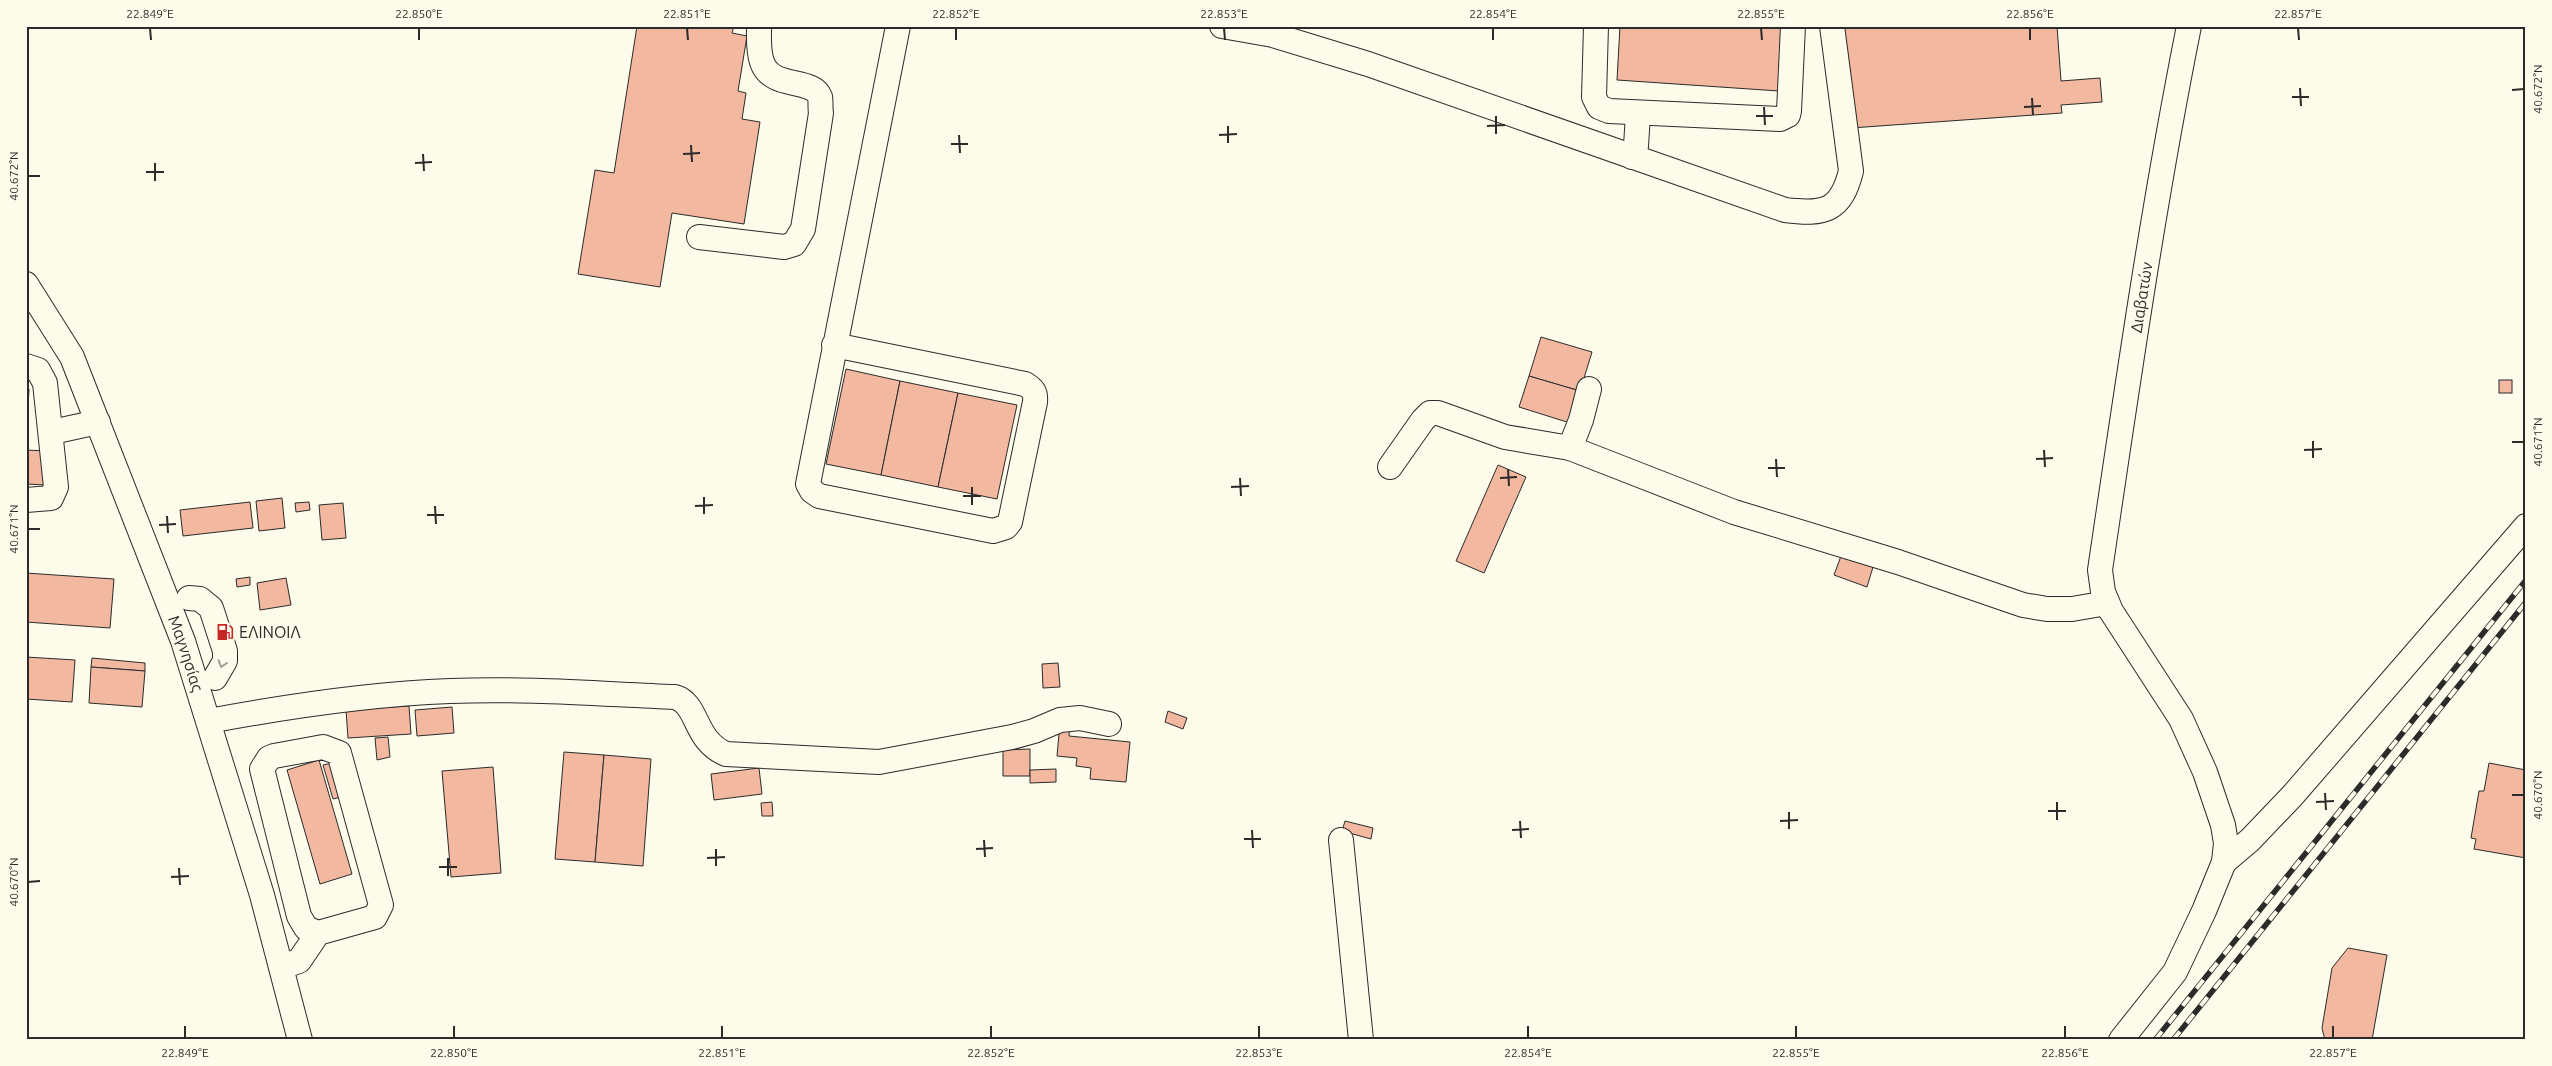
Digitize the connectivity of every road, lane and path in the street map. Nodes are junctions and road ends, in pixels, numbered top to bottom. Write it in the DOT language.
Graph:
graph roads {
  1 [pos="759,26"];
  2 [pos="898,26"];
  3 [pos="1222,26"];
  4 [pos="1596,26"];
  5 [pos="1793,26"];
  6 [pos="1832,26"];
  7 [pos="2189,26"];
  8 [pos="1300,35"];
  9 [pos="1638,114"];
  10 [pos="1632,157"];
  11 [pos="699,237"];
  12 [pos="26,284"];
  13 [pos="834,345"];
  14 [pos="26,366"];
  15 [pos="1588,389"];
  16 [pos="98,422"];
  17 [pos="52,432"];
  18 [pos="1570,448"];
  19 [pos="1390,467"];
  20 [pos="26,500"];
  21 [pos="2526,526"];
  22 [pos="189,598"];
  23 [pos="2107,602"];
  24 [pos="215,678"];
  25 [pos="209,721"];
  26 [pos="1109,724"];
  27 [pos="1341,840"];
  28 [pos="2224,862"];
  29 [pos="318,933"];
  30 [pos="281,967"];
  31 [pos="300,1040"];
  32 [pos="1361,1040"];
  33 [pos="2121,1040"];
  1 -- 11 [label="street"];
  2 -- 13 [label="street"];
  3 -- 8 [label="street"];
  4 -- 9 [label="street"];
  5 -- 9 [label="street"];
  6 -- 10 [label="street"];
  7 -- 23 [label="street, Διαβατών"];
  8 -- 10 [label="street"];
  9 -- 10 [label="street"];
  12 -- 16 [label="street, Μαγνησίας"];
  13 -- 13 [label="street"];
  14 -- 17 [label="street"];
  15 -- 18 [label="street"];
  16 -- 17 [label="street"];
  16 -- 25 [label="street, Μαγνησίας"];
  17 -- 20 [label="street"];
  18 -- 19 [label="street"];
  18 -- 23 [label="street"];
  21 -- 28 [label="street"];
  22 -- 24 [label="street, one-way"];
  23 -- 28 [label="street, Διαβατών"];
  25 -- 26 [label="street"];
  25 -- 30 [label="street, Μαγνησίας"];
  27 -- 32 [label="street"];
  28 -- 33 [label="street"];
  29 -- 29 [label="street"];
  29 -- 30 [label="street"];
  30 -- 31 [label="street, Μαγνησίας"];
}
